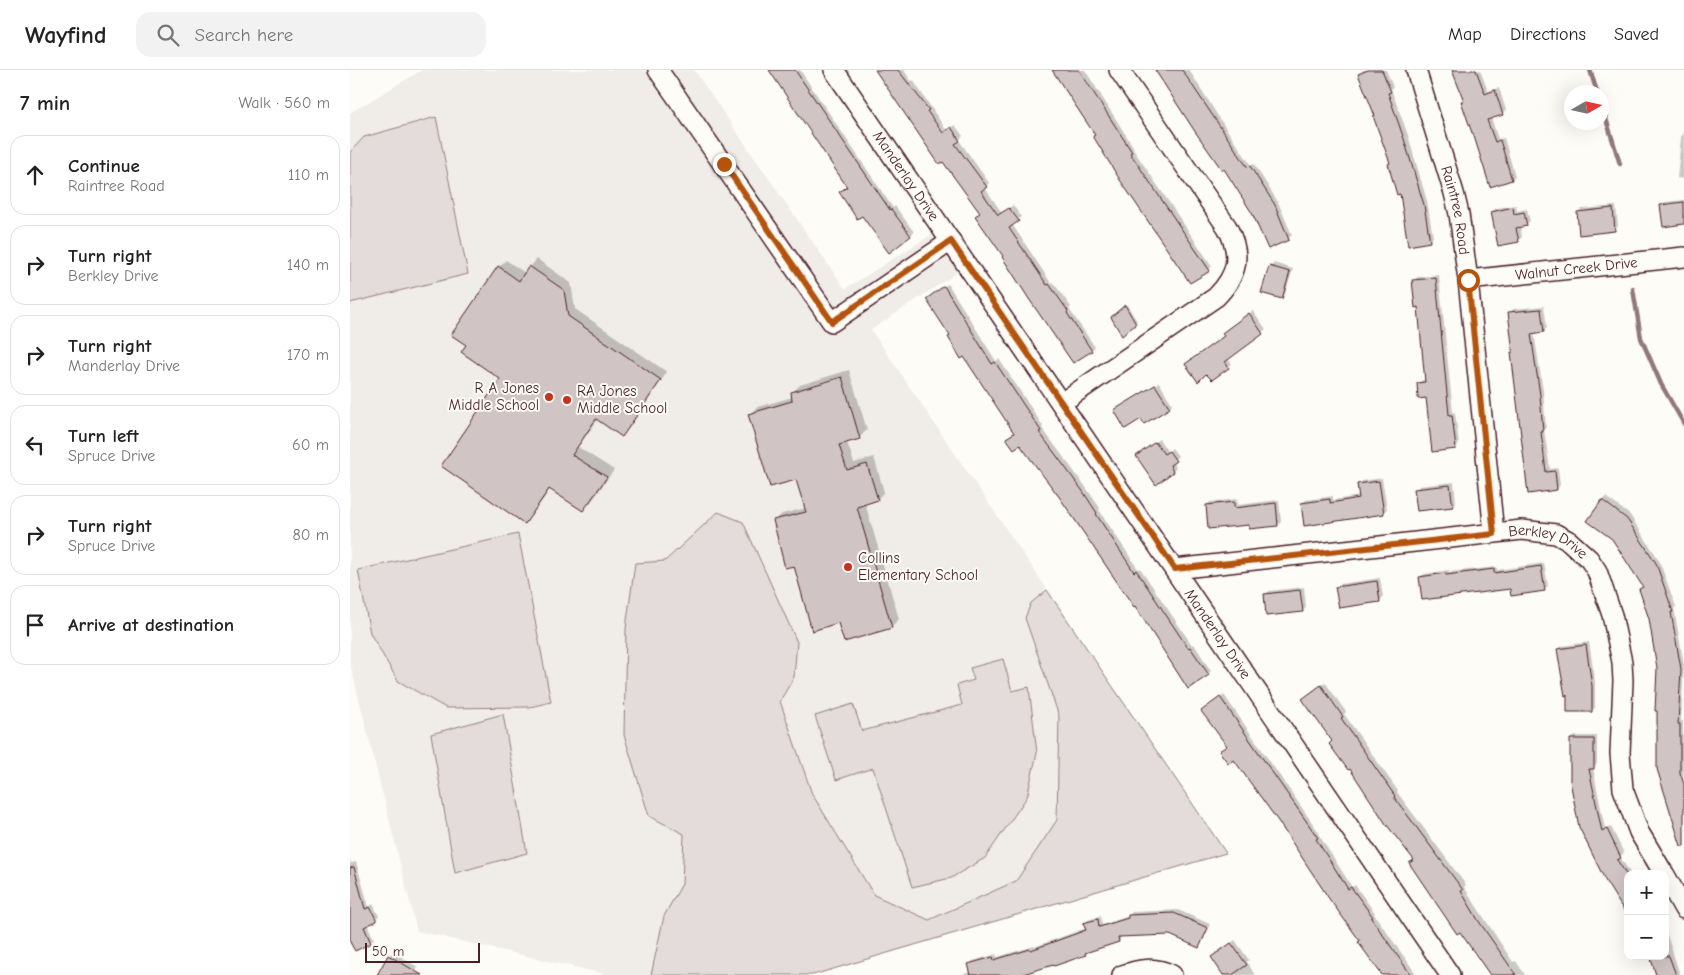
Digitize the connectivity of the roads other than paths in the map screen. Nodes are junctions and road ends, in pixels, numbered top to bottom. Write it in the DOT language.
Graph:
graph roads {
  1 [pos="658,70"];
  2 [pos="834,70"];
  3 [pos="1119,70"];
  4 [pos="1416,70"];
  5 [pos="951,241"];
  6 [pos="1684,257"];
  7 [pos="1468,280"];
  8 [pos="1061,404"];
  9 [pos="1494,534"];
  10 [pos="1175,569"];
  11 [pos="1662,870"];
  12 [pos="1669,882"];
  13 [pos="1684,909"];
  14 [pos="1122,975"];
  15 [pos="1172,975"];
  16 [pos="1450,975"];
  1 -- 5 [label="street"];
  2 -- 5 [label="street, Manderlay Drive"];
  3 -- 8 [label="street"];
  4 -- 7 [label="street, Raintree Road"];
  5 -- 8 [label="street, Manderlay Drive"];
  6 -- 7 [label="street, Walnut Creek Drive"];
  7 -- 9 [label="street, Raintree Road"];
  8 -- 10 [label="street, Manderlay Drive"];
  9 -- 10 [label="street, Berkley Drive"];
  9 -- 11 [label="street, Berkley Drive"];
  10 -- 16 [label="street, Manderlay Drive"];
  12 -- 13 [label="street, Berkley Drive"];
  14 -- 15 [label="street"];
}
